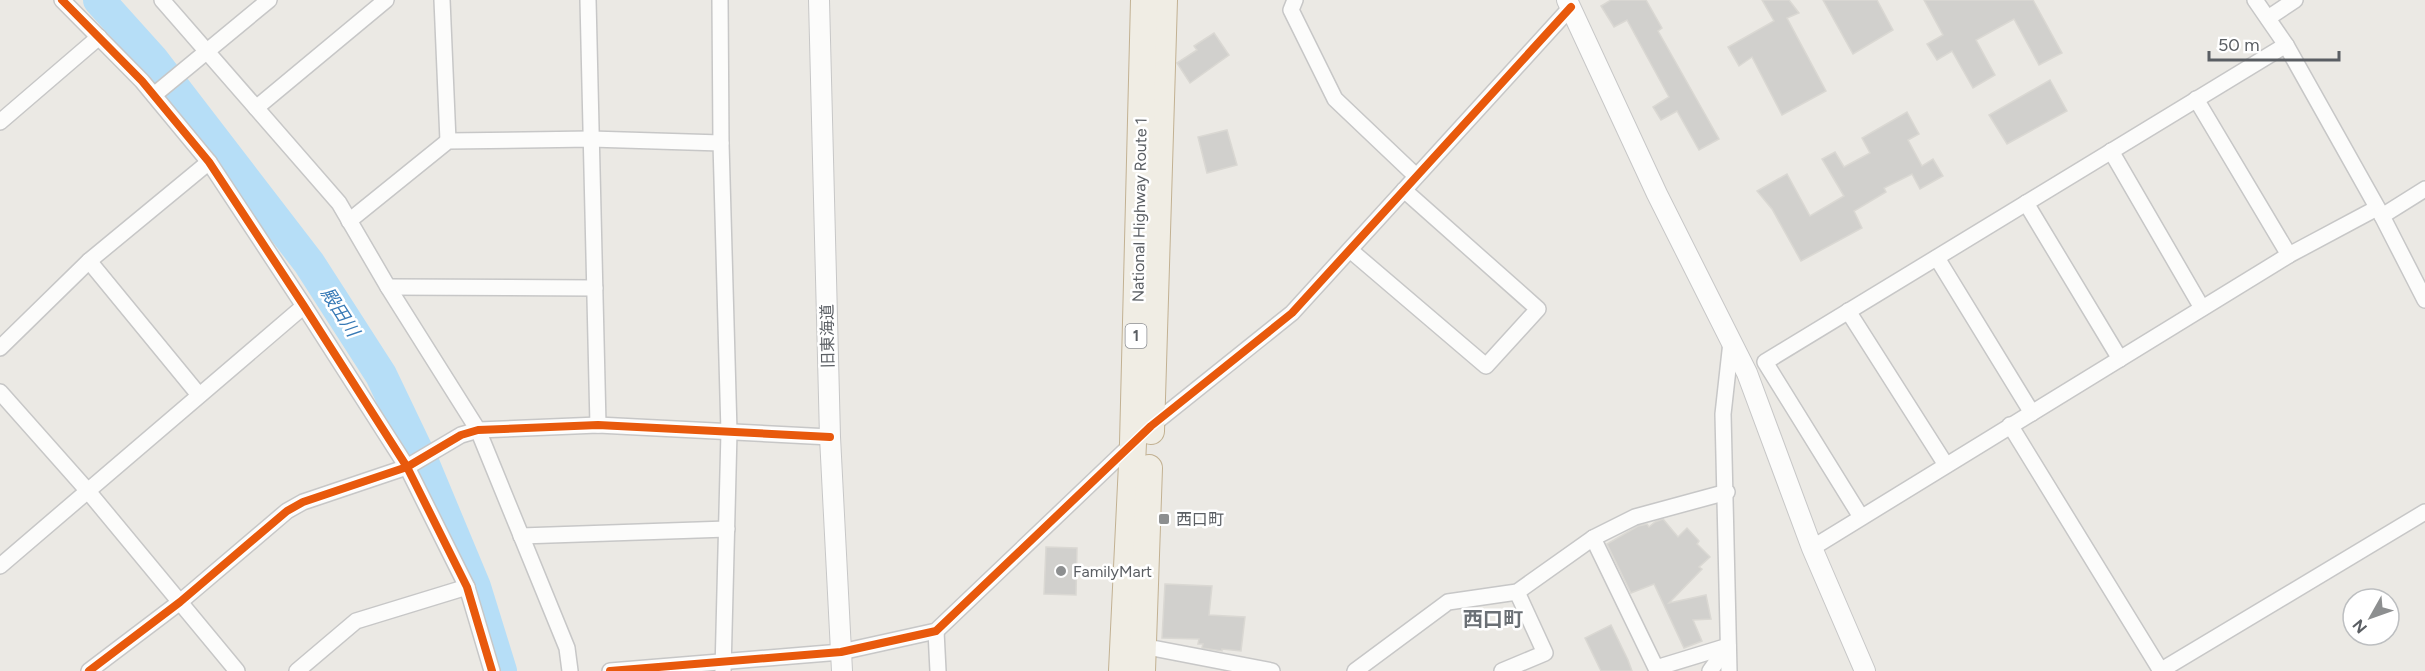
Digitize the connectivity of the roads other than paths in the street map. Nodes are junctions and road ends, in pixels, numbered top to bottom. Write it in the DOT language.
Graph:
graph roads {
  1 [pos="62,0"];
  2 [pos="162,0"];
  3 [pos="269,0"];
  4 [pos="386,0"];
  5 [pos="442,0"];
  6 [pos="588,0"];
  7 [pos="720,0"];
  8 [pos="819,0"];
  9 [pos="1144,0"];
  10 [pos="1164,0"];
  11 [pos="1295,0"];
  12 [pos="2255,0"];
  13 [pos="2295,0"];
  14 [pos="1569,3"];
  15 [pos="2268,18"];
  16 [pos="99,37"];
  17 [pos="2286,45"];
  18 [pos="205,53"];
  19 [pos="159,91"];
  20 [pos="2196,99"];
  21 [pos="256,108"];
  22 [pos="0,122"];
  23 [pos="591,140"];
  24 [pos="448,141"];
  25 [pos="721,143"];
  26 [pos="2111,151"];
  27 [pos="209,162"];
  28 [pos="1416,176"];
  29 [pos="2425,189"];
  30 [pos="1404,190"];
  31 [pos="2026,203"];
  32 [pos="2380,212"];
  33 [pos="349,221"];
  34 [pos="1350,250"];
  35 [pos="2289,255"];
  36 [pos="1937,258"];
  37 [pos="88,261"];
  38 [pos="388,287"];
  39 [pos="595,288"];
  40 [pos="2425,300"];
  41 [pos="304,306"];
  42 [pos="2202,308"];
  43 [pos="1848,311"];
  44 [pos="1731,342"];
  45 [pos="0,348"];
  46 [pos="2120,359"];
  47 [pos="0,392"];
  48 [pos="199,395"];
  49 [pos="2032,413"];
  50 [pos="598,425"];
  51 [pos="2010,425"];
  52 [pos="478,430"];
  53 [pos="729,432"];
  54 [pos="1142,434"];
  55 [pos="830,437"];
  56 [pos="411,464"];
  57 [pos="1946,465"];
  58 [pos="87,490"];
  59 [pos="1727,492"];
  60 [pos="2425,512"];
  61 [pos="1861,517"];
  62 [pos="727,529"];
  63 [pos="521,536"];
  64 [pos="1593,538"];
  65 [pos="1812,548"];
  66 [pos="0,566"];
  67 [pos="467,587"];
  68 [pos="1517,592"];
  69 [pos="180,602"];
  70 [pos="936,631"];
  71 [pos="1728,646"];
  72 [pos="1142,659"];
  73 [pos="842,662"];
  74 [pos="724,666"];
  75 [pos="89,671"];
  76 [pos="237,671"];
  77 [pos="297,671"];
  78 [pos="492,671"];
  79 [pos="570,671"];
  80 [pos="610,671"];
  81 [pos="938,671"];
  82 [pos="1122,671"];
  83 [pos="1272,671"];
  84 [pos="1355,671"];
  85 [pos="1502,671"];
  86 [pos="1710,671"];
  87 [pos="1729,671"];
  88 [pos="1865,671"];
  89 [pos="2161,671"];
  1 -- 16 [label="street"];
  2 -- 18 [label="street"];
  3 -- 18 [label="street"];
  4 -- 21 [label="street"];
  5 -- 24 [label="street"];
  6 -- 23 [label="street"];
  7 -- 25 [label="street"];
  8 -- 55 [label="street, 旧東海道"];
  9 -- 54 [label="highway, National Highway Route 1 / 1"];
  10 -- 54 [label="highway, National Highway Route 1 / 1"];
  11 -- 28 [label="street"];
  12 -- 15 [label="street"];
  13 -- 15 [label="street"];
  14 -- 28 [label="street"];
  14 -- 44 [label="street"];
  15 -- 17 [label="street"];
  16 -- 19 [label="street"];
  16 -- 22 [label="street"];
  17 -- 20 [label="street"];
  17 -- 32 [label="street"];
  18 -- 19 [label="street"];
  18 -- 21 [label="street"];
  19 -- 27 [label="street"];
  20 -- 26 [label="street"];
  20 -- 35 [label="street"];
  21 -- 33 [label="street"];
  23 -- 24 [label="street"];
  23 -- 25 [label="street"];
  23 -- 39 [label="street"];
  24 -- 33 [label="street"];
  25 -- 53 [label="street"];
  26 -- 31 [label="street"];
  26 -- 42 [label="street"];
  27 -- 37 [label="street"];
  27 -- 41 [label="street"];
  28 -- 30 [label="street"];
  29 -- 32 [label="street"];
  30 -- 34 [label="street"];
  30 -- 34 [label="street"];
  31 -- 36 [label="street"];
  31 -- 46 [label="street"];
  32 -- 35 [label="street"];
  32 -- 40 [label="street"];
  33 -- 38 [label="street"];
  34 -- 54 [label="street"];
  35 -- 42 [label="street"];
  36 -- 43 [label="street"];
  36 -- 49 [label="street"];
  37 -- 45 [label="street"];
  37 -- 48 [label="street"];
  38 -- 39 [label="street"];
  38 -- 52 [label="street"];
  39 -- 50 [label="street"];
  41 -- 48 [label="street"];
  41 -- 56 [label="street"];
  42 -- 46 [label="street"];
  43 -- 57 [label="street"];
  43 -- 61 [label="street"];
  44 -- 59 [label="street"];
  44 -- 65 [label="street"];
  46 -- 49 [label="street"];
  47 -- 58 [label="street"];
  48 -- 58 [label="street"];
  49 -- 51 [label="street"];
  50 -- 52 [label="street"];
  50 -- 53 [label="street"];
  51 -- 57 [label="street"];
  51 -- 89 [label="street"];
  52 -- 56 [label="street"];
  52 -- 63 [label="street"];
  53 -- 55 [label="street"];
  53 -- 62 [label="street"];
  54 -- 70 [label="street"];
  54 -- 72 [label="highway, National Highway Route 1 / 1"];
  54 -- 82 [label="highway, National Highway Route 1 / 1"];
  55 -- 73 [label="street, 旧東海道"];
  56 -- 67 [label="street"];
  56 -- 69 [label="street"];
  57 -- 61 [label="street"];
  58 -- 66 [label="street"];
  58 -- 69 [label="street"];
  59 -- 64 [label="street"];
  59 -- 71 [label="street"];
  60 -- 89 [label="street"];
  61 -- 65 [label="street"];
  62 -- 63 [label="street"];
  62 -- 74 [label="street"];
  63 -- 79 [label="street"];
  64 -- 68 [label="street"];
  64 -- 71 [label="street"];
  65 -- 88 [label="street"];
  67 -- 77 [label="street"];
  67 -- 78 [label="street"];
  68 -- 84 [label="street"];
  68 -- 85 [label="street"];
  69 -- 75 [label="street"];
  69 -- 76 [label="street"];
  70 -- 73 [label="street"];
  70 -- 81 [label="street"];
  71 -- 86 [label="street"];
  71 -- 87 [label="street"];
  72 -- 83 [label="street"];
  73 -- 74 [label="street"];
  74 -- 80 [label="street"];
}
